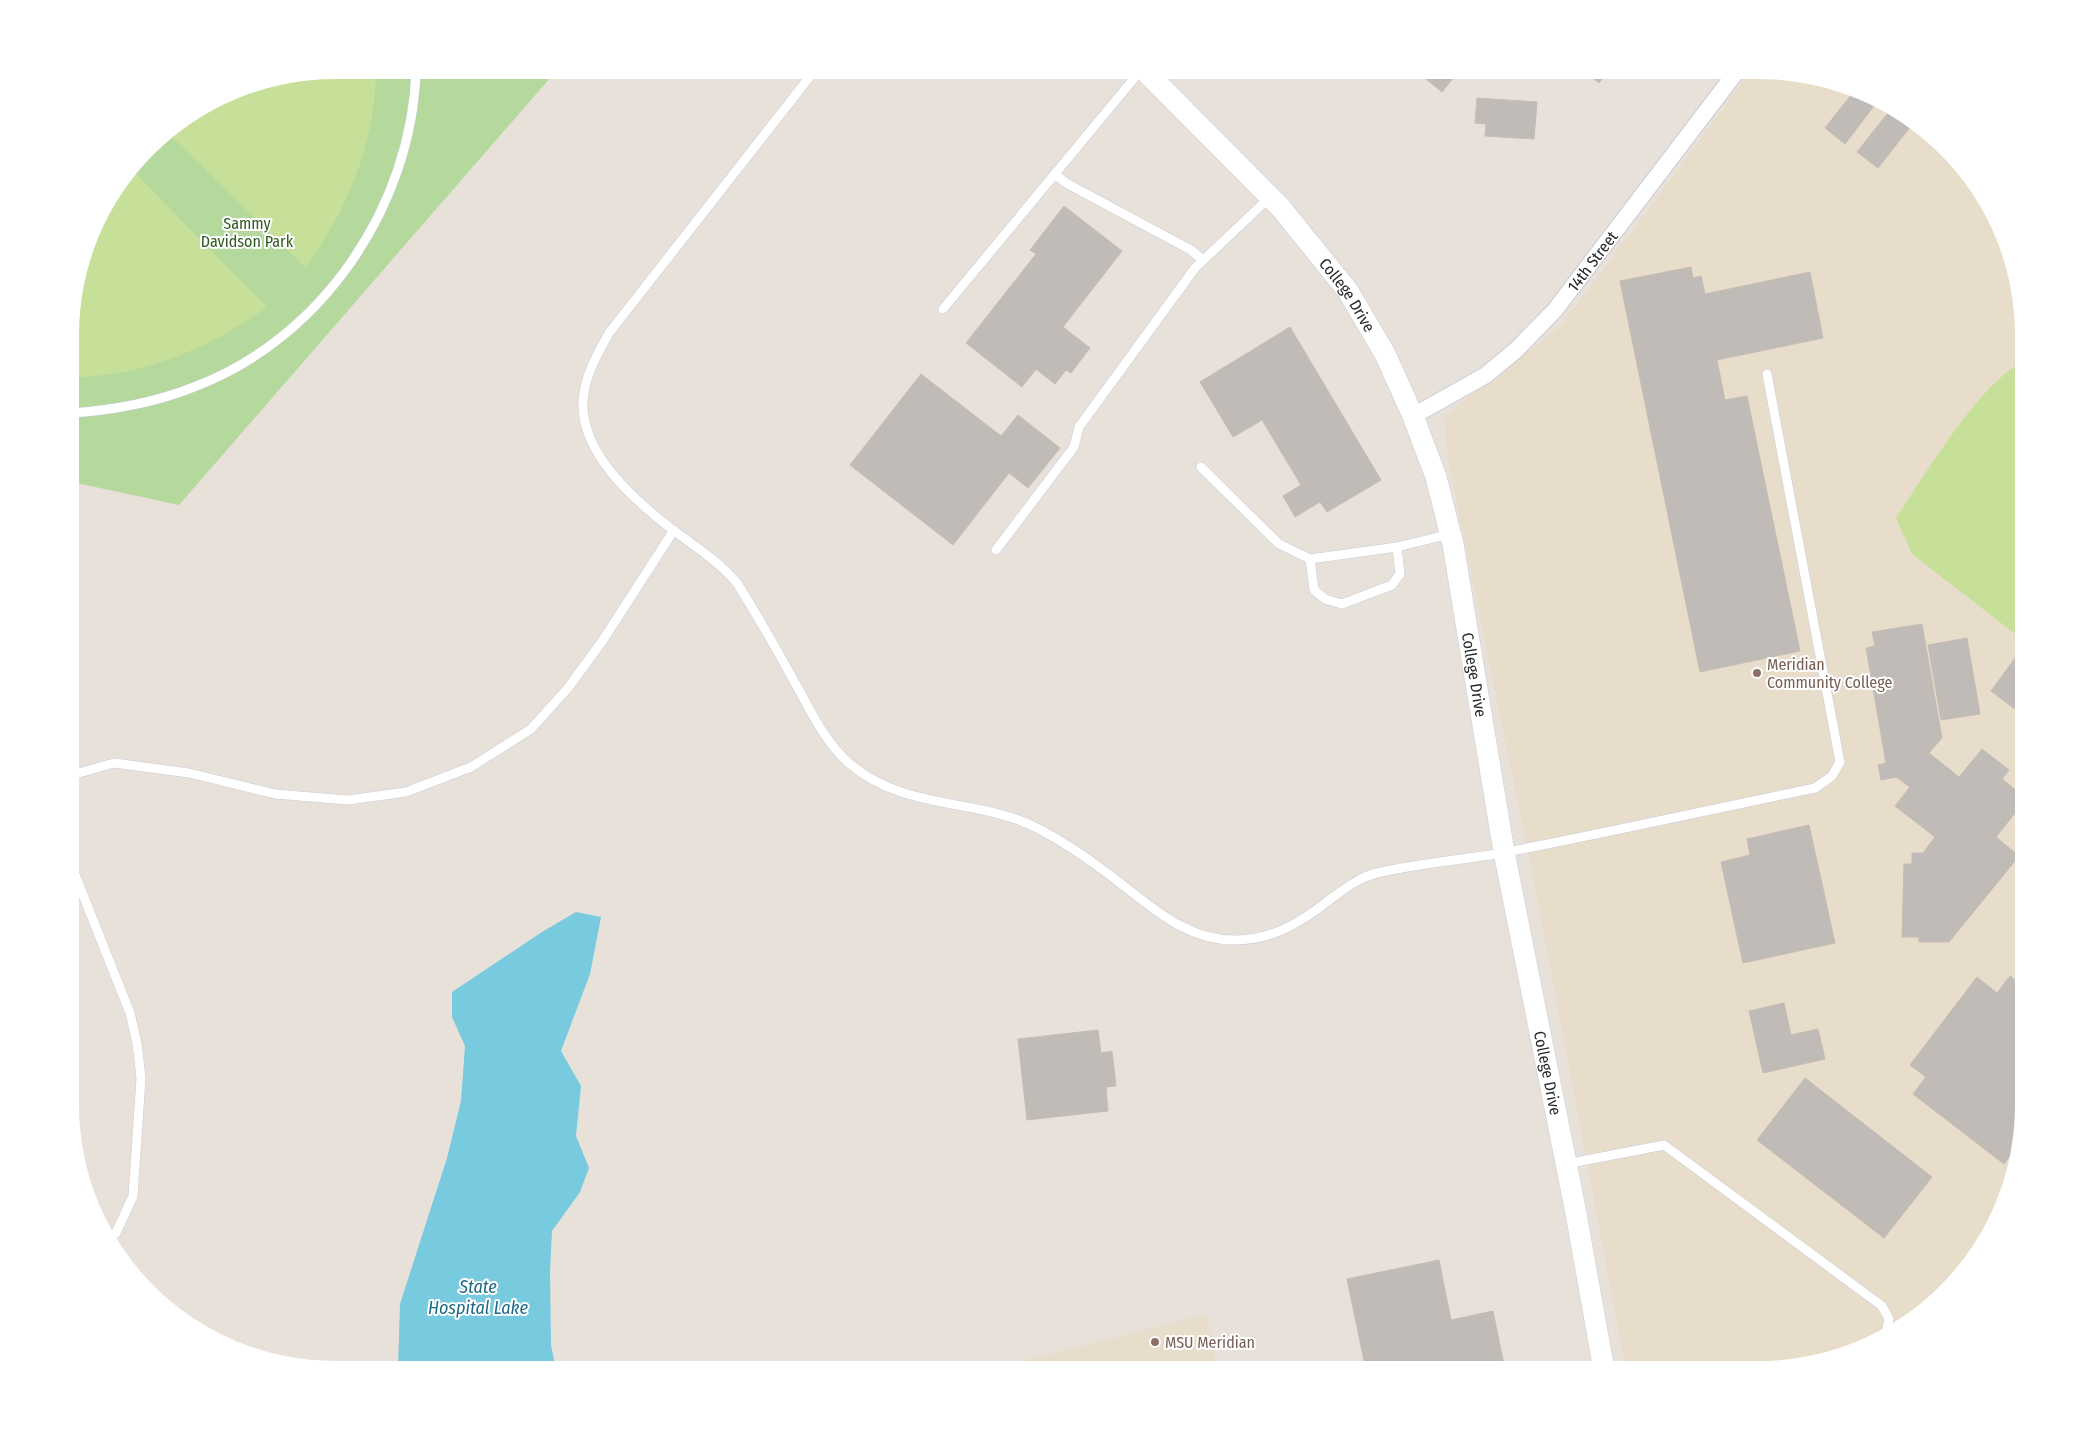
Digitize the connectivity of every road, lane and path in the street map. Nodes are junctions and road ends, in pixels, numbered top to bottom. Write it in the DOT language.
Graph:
graph roads {
  1 [pos="415,79"];
  2 [pos="808,79"];
  3 [pos="1135,79"];
  4 [pos="1152,79"];
  5 [pos="1730,79"];
  6 [pos="1055,174"];
  7 [pos="1270,197"];
  8 [pos="1202,260"];
  9 [pos="943,309"];
  10 [pos="1767,374"];
  11 [pos="79,412"];
  12 [pos="1413,416"];
  13 [pos="1201,467"];
  14 [pos="674,530"];
  15 [pos="1450,534"];
  16 [pos="1397,547"];
  17 [pos="996,550"];
  18 [pos="1310,559"];
  19 [pos="79,773"];
  20 [pos="1504,852"];
  21 [pos="79,885"];
  22 [pos="1566,1164"];
  23 [pos="114,1235"];
  24 [pos="1887,1327"];
  25 [pos="1602,1361"];
  1 -- 11 [label="lane"];
  2 -- 14 [label="lane"];
  3 -- 6 [label="lane"];
  4 -- 7 [label="street, College Drive"];
  5 -- 12 [label="street, 14th Street"];
  6 -- 8 [label="lane"];
  6 -- 9 [label="lane"];
  7 -- 8 [label="lane"];
  7 -- 12 [label="street, College Drive"];
  8 -- 17 [label="lane"];
  10 -- 20 [label="lane"];
  12 -- 15 [label="street, College Drive"];
  13 -- 18 [label="lane"];
  14 -- 19 [label="lane"];
  14 -- 20 [label="lane"];
  15 -- 16 [label="lane"];
  15 -- 20 [label="street, College Drive"];
  16 -- 18 [label="lane"];
  16 -- 18 [label="lane"];
  20 -- 22 [label="street, College Drive"];
  21 -- 23 [label="lane"];
  22 -- 24 [label="lane"];
  22 -- 25 [label="street, College Drive"];
}
